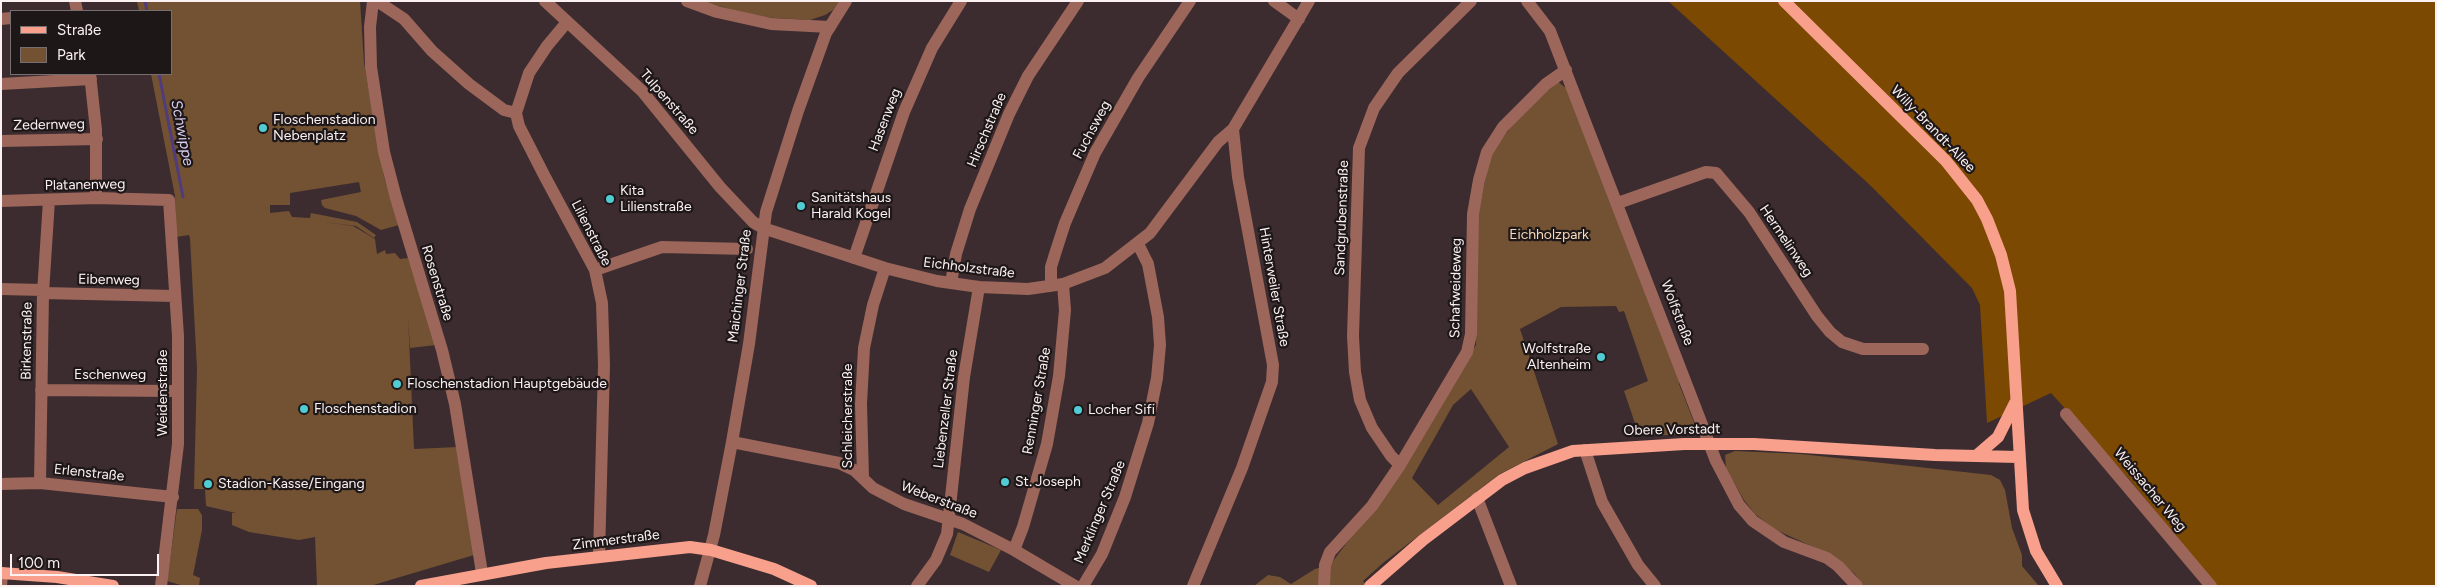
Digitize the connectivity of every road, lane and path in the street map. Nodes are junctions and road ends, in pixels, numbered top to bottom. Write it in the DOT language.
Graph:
graph roads {
  1 [pos="373,1"];
  2 [pos="377,1"];
  3 [pos="545,1"];
  4 [pos="687,1"];
  5 [pos="846,1"];
  6 [pos="961,1"];
  7 [pos="1078,1"];
  8 [pos="1190,1"];
  9 [pos="1274,1"];
  10 [pos="1309,1"];
  11 [pos="1471,1"];
  12 [pos="1527,1"];
  13 [pos="1784,1"];
  14 [pos="1299,19"];
  15 [pos="567,22"];
  16 [pos="830,27"];
  17 [pos="1566,70"];
  18 [pos="91,76"];
  19 [pos="1,84"];
  20 [pos="516,113"];
  21 [pos="1233,128"];
  22 [pos="96,139"];
  23 [pos="1,141"];
  24 [pos="96,198"];
  25 [pos="49,200"];
  26 [pos="168,200"];
  27 [pos="1,201"];
  28 [pos="1618,203"];
  29 [pos="763,228"];
  30 [pos="1138,244"];
  31 [pos="747,249"];
  32 [pos="854,258"];
  33 [pos="885,268"];
  34 [pos="595,270"];
  35 [pos="950,283"];
  36 [pos="1057,285"];
  37 [pos="979,287"];
  38 [pos="1,289"];
  39 [pos="43,291"];
  40 [pos="175,296"];
  41 [pos="1923,349"];
  42 [pos="41,390"];
  43 [pos="178,391"];
  44 [pos="2016,401"];
  45 [pos="2066,414"];
  46 [pos="732,442"];
  47 [pos="1711,444"];
  48 [pos="1585,450"];
  49 [pos="1976,456"];
  50 [pos="2018,457"];
  51 [pos="1400,465"];
  52 [pos="863,477"];
  53 [pos="40,483"];
  54 [pos="1,484"];
  55 [pos="173,497"];
  56 [pos="1477,498"];
  57 [pos="950,520"];
  58 [pos="710,550"];
  59 [pos="1014,550"];
  60 [pos="599,556"];
  61 [pos="2,573"];
  62 [pos="482,573"];
  63 [pos="1,586"];
  64 [pos="113,586"];
  65 [pos="161,586"];
  66 [pos="421,586"];
  67 [pos="700,586"];
  68 [pos="811,586"];
  69 [pos="917,586"];
  70 [pos="1075,586"];
  71 [pos="1083,586"];
  72 [pos="1193,586"];
  73 [pos="1324,586"];
  74 [pos="1370,586"];
  75 [pos="1511,586"];
  76 [pos="1655,586"];
  77 [pos="1857,586"];
  78 [pos="2057,586"];
  79 [pos="2211,586"];
  1 -- 62 [label="street, Rosenstraße"];
  2 -- 20 [label="street"];
  3 -- 15 [label="street, Tulpenstraße"];
  4 -- 16 [label="street"];
  5 -- 16 [label="street, Maichinger Straße"];
  6 -- 32 [label="street, Hasenweg"];
  7 -- 35 [label="street, Hirschstraße"];
  8 -- 36 [label="street, Fuchsweg"];
  9 -- 14 [label="street"];
  10 -- 14 [label="street"];
  11 -- 51 [label="street, Sandgrubenstraße"];
  12 -- 17 [label="street, Wolfstraße"];
  13 -- 44 [label="main road, Willy-Brandt-Allee"];
  14 -- 21 [label="street"];
  15 -- 20 [label="street"];
  15 -- 29 [label="street, Tulpenstraße"];
  16 -- 29 [label="street, Maichinger Straße"];
  17 -- 28 [label="street, Wolfstraße"];
  17 -- 51 [label="street, Schafweideweg"];
  18 -- 19 [label="street"];
  18 -- 22 [label="street"];
  20 -- 34 [label="street, Lilienstraße"];
  21 -- 30 [label="street, Eichholzstraße"];
  21 -- 72 [label="street, Hinterweiler Straße"];
  22 -- 23 [label="street, Zedernweg"];
  22 -- 24 [label="street"];
  24 -- 25 [label="street, Platanenweg"];
  24 -- 26 [label="street, Platanenweg"];
  25 -- 27 [label="street, Platanenweg"];
  25 -- 39 [label="street, Birkenstraße"];
  26 -- 40 [label="street, Weidenstraße"];
  28 -- 41 [label="street, Hermelinweg"];
  28 -- 47 [label="street, Wolfstraße"];
  29 -- 32 [label="street, Eichholzstraße"];
  29 -- 46 [label="street, Maichinger Straße"];
  30 -- 36 [label="street, Eichholzstraße"];
  30 -- 71 [label="street, Merklinger Straße"];
  31 -- 34 [label="street"];
  32 -- 33 [label="street, Eichholzstraße"];
  33 -- 35 [label="street, Eichholzstraße"];
  33 -- 52 [label="street, Schleicherstraße"];
  34 -- 60 [label="street, Lilienstraße"];
  35 -- 37 [label="street, Eichholzstraße"];
  36 -- 37 [label="street, Eichholzstraße"];
  36 -- 59 [label="street, Renninger Straße"];
  37 -- 57 [label="street, Liebenzeller Straße"];
  38 -- 39 [label="street, Eibenweg"];
  39 -- 40 [label="street, Eibenweg"];
  39 -- 42 [label="street, Birkenstraße"];
  40 -- 43 [label="street, Weidenstraße"];
  42 -- 43 [label="street, Eschenweg"];
  42 -- 53 [label="street, Birkenstraße"];
  43 -- 55 [label="street, Weidenstraße"];
  44 -- 49 [label="main road"];
  44 -- 50 [label="main road, Willy-Brandt-Allee"];
  45 -- 79 [label="street, Weissacher Weg"];
  46 -- 52 [label="street, Weberstraße"];
  46 -- 58 [label="street, Maichinger Straße"];
  47 -- 48 [label="main road, Obere Vorstadt"];
  47 -- 49 [label="main road, Obere Vorstadt"];
  47 -- 77 [label="street, Wolfstraße"];
  48 -- 56 [label="main road, Obere Vorstadt"];
  48 -- 76 [label="street"];
  49 -- 50 [label="main road, Obere Vorstadt"];
  50 -- 78 [label="main road, Willy-Brandt-Allee"];
  51 -- 73 [label="street, Schafweideweg"];
  52 -- 57 [label="street, Weberstraße"];
  53 -- 54 [label="street, Erlenstraße"];
  53 -- 55 [label="street, Erlenstraße"];
  55 -- 65 [label="street, Weidenstraße"];
  56 -- 74 [label="main road, Obere Vorstadt"];
  56 -- 75 [label="street"];
  57 -- 59 [label="street, Weberstraße"];
  57 -- 69 [label="street, Liebenzeller Straße"];
  58 -- 60 [label="main road, Zimmerstraße"];
  58 -- 67 [label="street, Maichinger Straße"];
  58 -- 68 [label="main road, Zimmerstraße"];
  59 -- 70 [label="street, Weberstraße"];
  60 -- 62 [label="main road, Zimmerstraße"];
  61 -- 63 [label="street"];
  61 -- 64 [label="main road"];
  62 -- 66 [label="main road, Zimmerstraße"];
}
